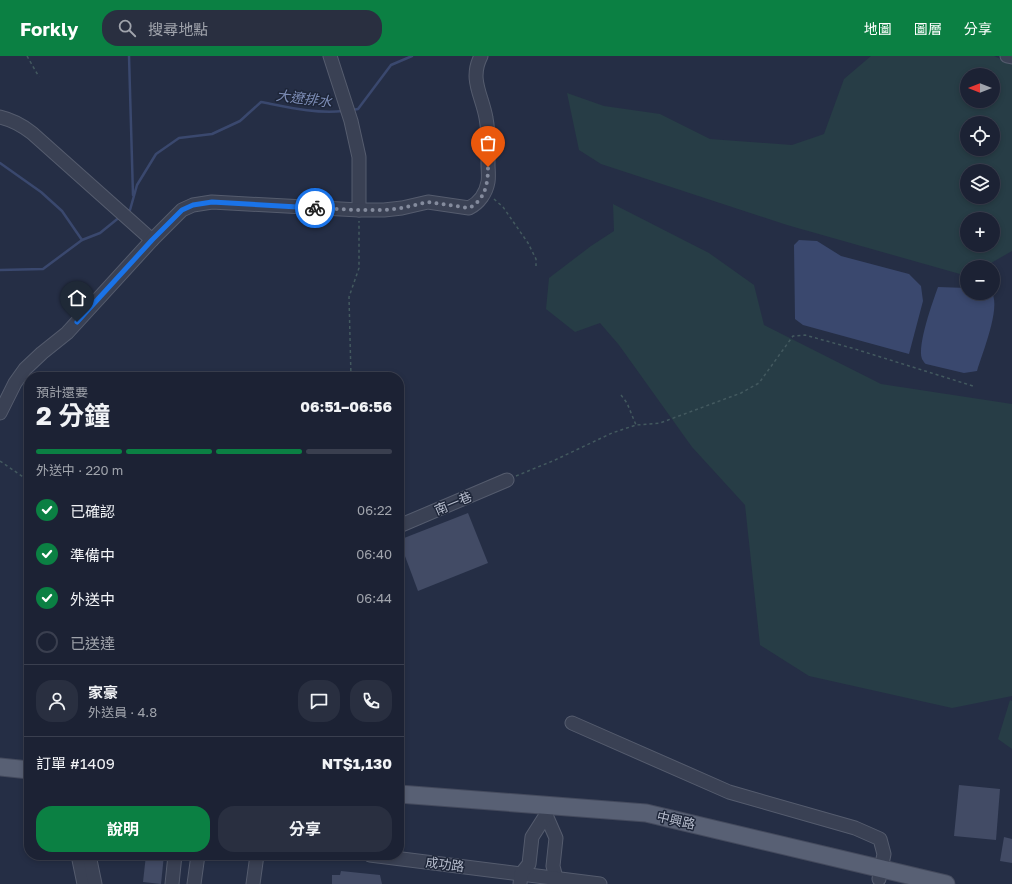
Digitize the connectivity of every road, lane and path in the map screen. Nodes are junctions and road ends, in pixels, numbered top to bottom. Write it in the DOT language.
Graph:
graph roads {
  1 [pos="27,56"];
  2 [pos="330,56"];
  3 [pos="481,56"];
  4 [pos="1007,56"];
  5 [pos="1012,58"];
  6 [pos="39,77"];
  7 [pos="0,117"];
  8 [pos="485,191"];
  9 [pos="359,210"];
  10 [pos="152,240"];
  11 [pos="536,266"];
  12 [pos="351,372"];
  13 [pos="973,386"];
  14 [pos="621,395"];
  15 [pos="0,412"];
  16 [pos="636,425"];
  17 [pos="0,461"];
  18 [pos="24,477"];
  19 [pos="507,480"];
  20 [pos="404,524"];
  21 [pos="572,723"];
  22 [pos="0,767"];
  23 [pos="24,769"];
  24 [pos="404,796"];
  25 [pos="419,801"];
  26 [pos="404,804"];
  27 [pos="547,810"];
  28 [pos="79,860"];
  29 [pos="90,860"];
  30 [pos="174,860"];
  31 [pos="197,860"];
  32 [pos="256,860"];
  33 [pos="401,860"];
  34 [pos="881,874"];
  35 [pos="520,879"];
  36 [pos="555,881"];
  37 [pos="84,884"];
  38 [pos="95,884"];
  39 [pos="172,884"];
  40 [pos="194,884"];
  41 [pos="253,884"];
  42 [pos="600,884"];
  43 [pos="900,884"];
  44 [pos="946,884"];
  1 -- 6 [label="path"];
  2 -- 9 [label="street"];
  3 -- 8 [label="street"];
  4 -- 5 [label="street"];
  7 -- 10 [label="street"];
  8 -- 9 [label="street"];
  8 -- 11 [label="path"];
  9 -- 10 [label="street"];
  9 -- 12 [label="path"];
  10 -- 15 [label="street"];
  13 -- 16 [label="path"];
  14 -- 16 [label="path"];
  16 -- 19 [label="path"];
  17 -- 18 [label="path"];
  19 -- 20 [label="street, 南一巷"];
  21 -- 34 [label="street"];
  22 -- 23 [label="main road"];
  24 -- 25 [label="main road, 中興路"];
  25 -- 26 [label="main road, 中興路"];
  25 -- 27 [label="main road, 中興路"];
  27 -- 34 [label="main road, 中興路"];
  27 -- 35 [label="street"];
  27 -- 36 [label="street"];
  28 -- 37 [label="street"];
  29 -- 38 [label="street"];
  30 -- 39 [label="street"];
  31 -- 40 [label="street"];
  32 -- 41 [label="street"];
  33 -- 35 [label="street, 成功路"];
  34 -- 43 [label="main road, 中興路"];
  34 -- 44 [label="main road, 中興路"];
  35 -- 36 [label="street, 成功路"];
  36 -- 42 [label="street, 成功路"];
}
